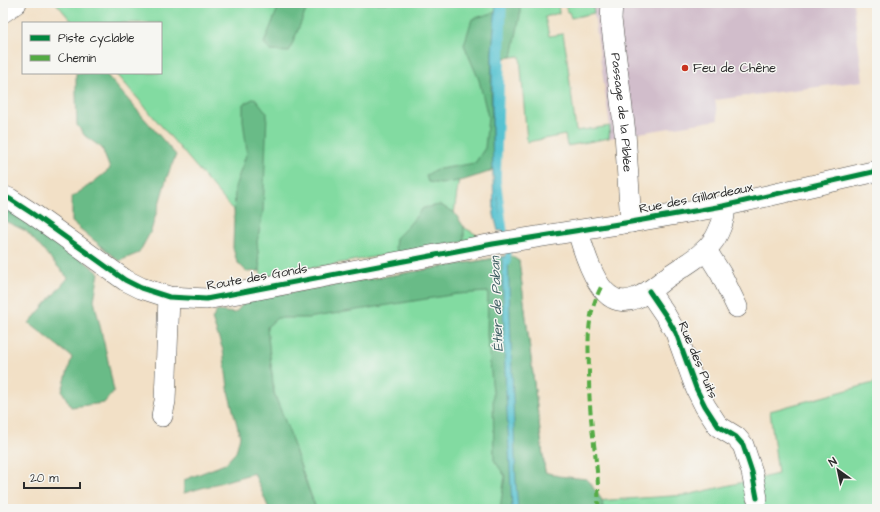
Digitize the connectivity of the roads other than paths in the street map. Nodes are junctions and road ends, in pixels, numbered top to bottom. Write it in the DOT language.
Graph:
graph roads {
  1 [pos="16,3"];
  2 [pos="612,3"];
  3 [pos="3,12"];
  4 [pos="877,171"];
  5 [pos="3,196"];
  6 [pos="723,206"];
  7 [pos="631,222"];
  8 [pos="578,231"];
  9 [pos="519,240"];
  10 [pos="706,250"];
  11 [pos="649,291"];
  12 [pos="169,297"];
  13 [pos="737,307"];
  14 [pos="162,416"];
  15 [pos="757,498"];
  1 -- 3 [label="street"];
  2 -- 7 [label="street, Passage de la Piblée"];
  4 -- 6 [label="street, Rue des Gillardeaux"];
  5 -- 12 [label="street, Route des Gonds"];
  6 -- 7 [label="street, Rue des Gillardeaux"];
  6 -- 10 [label="street"];
  7 -- 8 [label="street, Rue des Gillardeaux"];
  8 -- 9 [label="street, Rue des Gillardeaux"];
  8 -- 11 [label="street"];
  9 -- 12 [label="street, Route des Gonds"];
  10 -- 11 [label="street"];
  10 -- 13 [label="street"];
  11 -- 15 [label="street, Rue des Puits"];
  12 -- 14 [label="street"];
}
